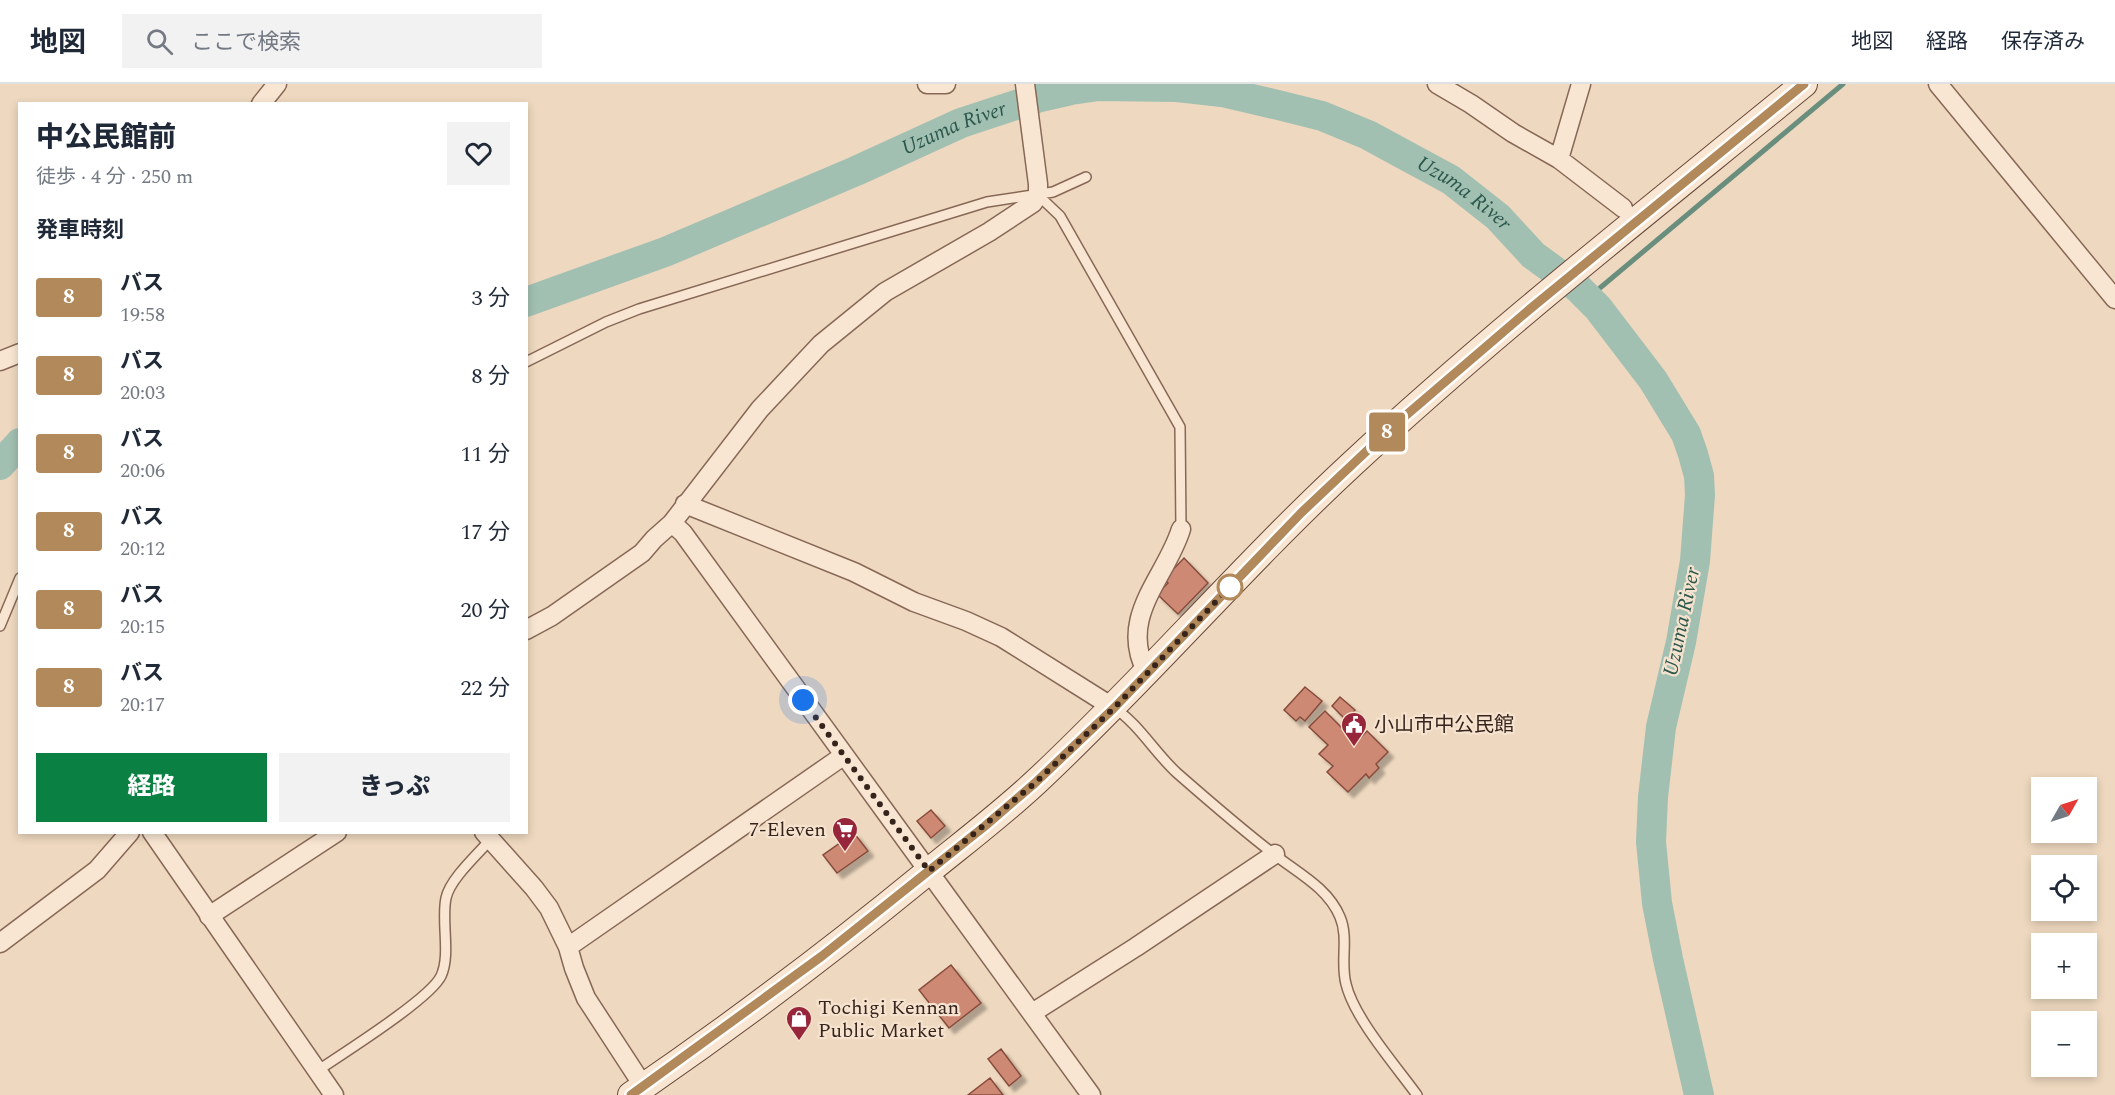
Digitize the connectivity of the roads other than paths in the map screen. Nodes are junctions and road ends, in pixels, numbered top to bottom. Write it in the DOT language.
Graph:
graph roads {
  1 [pos="277,84"];
  2 [pos="927,84"];
  3 [pos="946,84"];
  4 [pos="1025,84"];
  5 [pos="1437,84"];
  6 [pos="1581,84"];
  7 [pos="1804,84"];
  8 [pos="1938,84"];
  9 [pos="263,102"];
  10 [pos="1559,159"];
  11 [pos="1086,177"];
  12 [pos="1038,190"];
  13 [pos="1632,213"];
  14 [pos="2115,299"];
  15 [pos="18,354"];
  16 [pos="0,361"];
  17 [pos="528,361"];
  18 [pos="685,504"];
  19 [pos="672,523"];
  20 [pos="1180,529"];
  21 [pos="18,583"];
  22 [pos="0,626"];
  23 [pos="528,629"];
  24 [pos="1147,672"];
  25 [pos="1114,708"];
  26 [pos="843,756"];
  27 [pos="128,834"];
  28 [pos="153,834"];
  29 [pos="334,834"];
  30 [pos="487,836"];
  31 [pos="1275,854"];
  32 [pos="929,871"];
  33 [pos="209,916"];
  34 [pos="0,943"];
  35 [pos="568,947"];
  36 [pos="1032,1013"];
  37 [pos="317,1071"];
  38 [pos="638,1091"];
  39 [pos="334,1095"];
  40 [pos="1091,1095"];
  41 [pos="1417,1095"];
  1 -- 9 [label="street"];
  2 -- 3 [label="street"];
  4 -- 12 [label="street"];
  5 -- 10 [label="street"];
  6 -- 10 [label="street"];
  7 -- 13 [label="main road"];
  8 -- 14 [label="street"];
  10 -- 13 [label="street"];
  11 -- 12 [label="lane"];
  12 -- 17 [label="lane"];
  12 -- 18 [label="street"];
  12 -- 20 [label="lane"];
  13 -- 24 [label="main road"];
  15 -- 16 [label="street"];
  18 -- 19 [label="street"];
  18 -- 25 [label="street"];
  19 -- 23 [label="street"];
  19 -- 26 [label="street"];
  20 -- 24 [label="street"];
  21 -- 22 [label="lane"];
  24 -- 25 [label="main road"];
  25 -- 31 [label="lane"];
  25 -- 32 [label="main road"];
  26 -- 32 [label="street"];
  26 -- 35 [label="street"];
  27 -- 34 [label="street"];
  28 -- 33 [label="street"];
  29 -- 33 [label="street"];
  30 -- 35 [label="street"];
  30 -- 37 [label="lane"];
  31 -- 36 [label="street"];
  31 -- 41 [label="lane"];
  32 -- 36 [label="street"];
  32 -- 38 [label="main road"];
  33 -- 37 [label="street"];
  35 -- 38 [label="street"];
  36 -- 40 [label="street"];
  37 -- 39 [label="street"];
}
